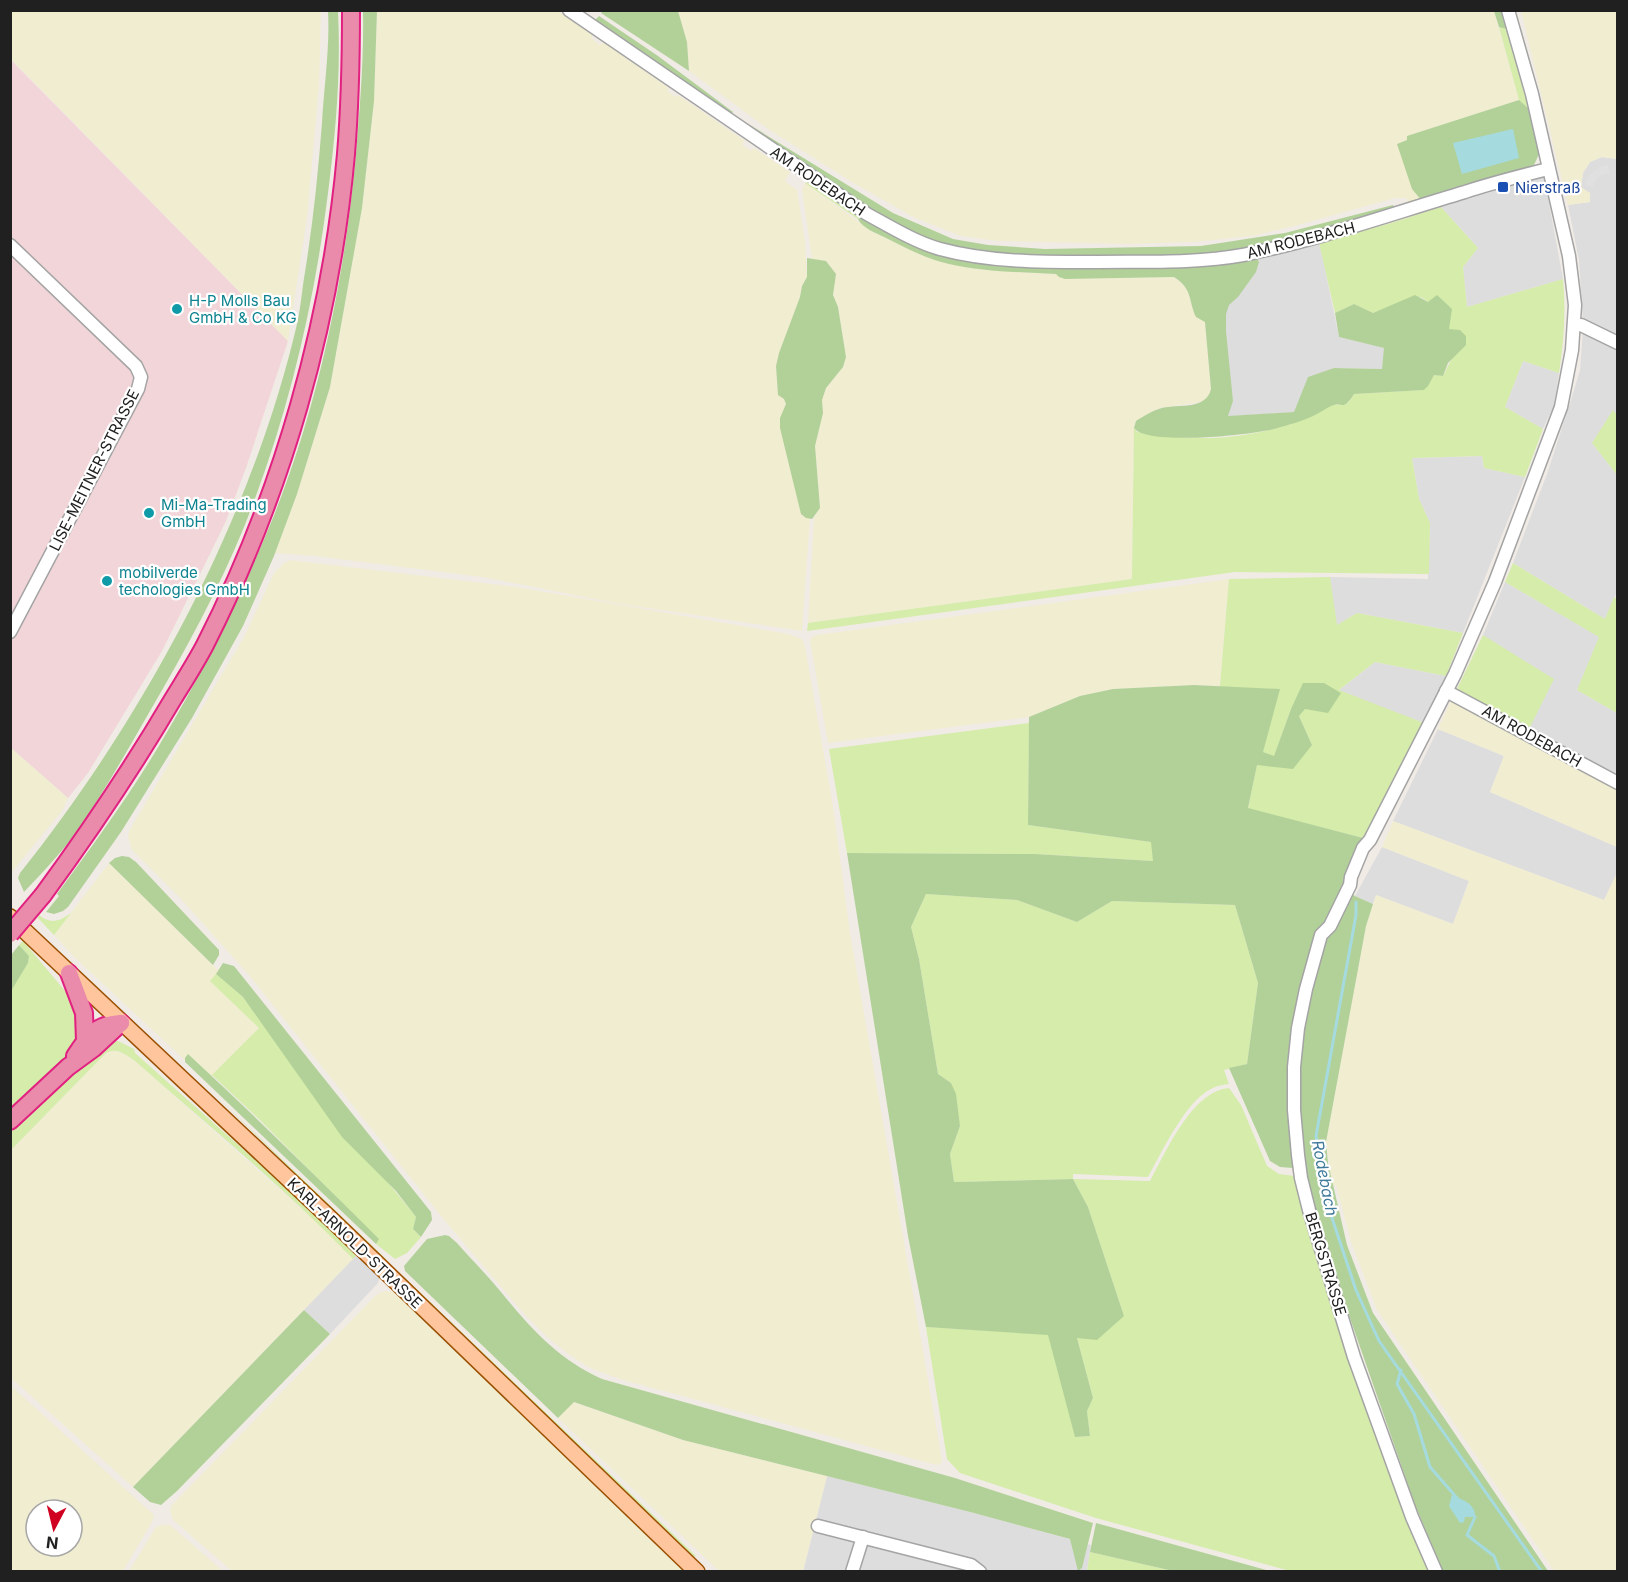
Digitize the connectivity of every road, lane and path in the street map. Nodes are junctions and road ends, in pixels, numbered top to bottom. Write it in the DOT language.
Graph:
graph roads {
  1 [pos="351,10"];
  2 [pos="569,10"];
  3 [pos="1508,10"];
  4 [pos="1548,169"];
  5 [pos="10,245"];
  6 [pos="1574,325"];
  7 [pos="1617,342"];
  8 [pos="10,632"];
  9 [pos="1446,691"];
  10 [pos="1617,783"];
  11 [pos="10,917"];
  12 [pos="10,934"];
  13 [pos="69,973"];
  14 [pos="121,1023"];
  15 [pos="85,1041"];
  16 [pos="68,1067"];
  17 [pos="10,1121"];
  18 [pos="818,1526"];
  19 [pos="863,1537"];
  20 [pos="697,1572"];
  21 [pos="852,1572"];
  22 [pos="980,1572"];
  23 [pos="1436,1572"];
  1 -- 12 [label="highway, bridge"];
  2 -- 4 [label="street, AM RODEBACH"];
  3 -- 4 [label="street"];
  4 -- 6 [label="street"];
  5 -- 8 [label="street, LISE-MEITNER-STRASSE"];
  6 -- 7 [label="street"];
  6 -- 9 [label="street"];
  9 -- 10 [label="street, AM RODEBACH"];
  9 -- 23 [label="street, BERGSTRASSE"];
  11 -- 13 [label="main road, KARL-ARNOLD-STRASSE"];
  13 -- 14 [label="main road, KARL-ARNOLD-STRASSE"];
  13 -- 15 [label="highway"];
  14 -- 15 [label="highway"];
  14 -- 16 [label="highway"];
  14 -- 20 [label="main road, KARL-ARNOLD-STRASSE"];
  15 -- 16 [label="highway"];
  16 -- 17 [label="highway"];
  18 -- 19 [label="street"];
  19 -- 21 [label="street"];
  19 -- 22 [label="street"];
}
